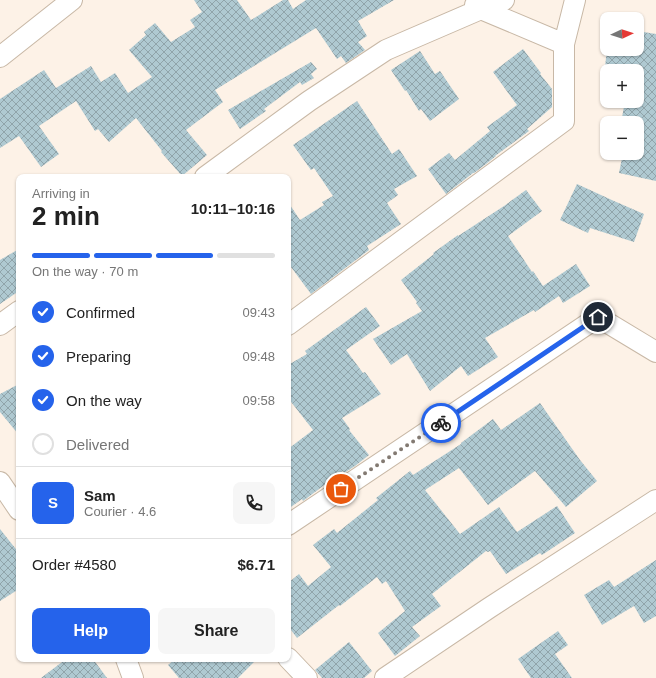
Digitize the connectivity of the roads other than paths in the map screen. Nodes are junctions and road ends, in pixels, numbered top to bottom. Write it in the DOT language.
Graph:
graph roads {
  1 [pos="72,0"];
  2 [pos="504,0"];
  3 [pos="575,0"];
  4 [pos="474,4"];
  5 [pos="564,44"];
  6 [pos="0,58"];
  7 [pos="209,174"];
  8 [pos="16,314"];
  9 [pos="291,324"];
  10 [pos="0,325"];
  11 [pos="656,352"];
  12 [pos="0,482"];
  13 [pos="656,500"];
  14 [pos="16,506"];
  15 [pos="291,523"];
  16 [pos="291,661"];
  17 [pos="127,662"];
  18 [pos="133,678"];
  19 [pos="307,678"];
  20 [pos="385,678"];
  1 -- 6 [label="street"];
  2 -- 4 [label="street"];
  3 -- 5 [label="street"];
  4 -- 5 [label="street"];
  4 -- 7 [label="street"];
  5 -- 9 [label="street"];
  8 -- 10 [label="street"];
  11 -- 15 [label="street"];
  12 -- 14 [label="street"];
  13 -- 20 [label="street"];
  16 -- 19 [label="street"];
  17 -- 18 [label="street"];
}
